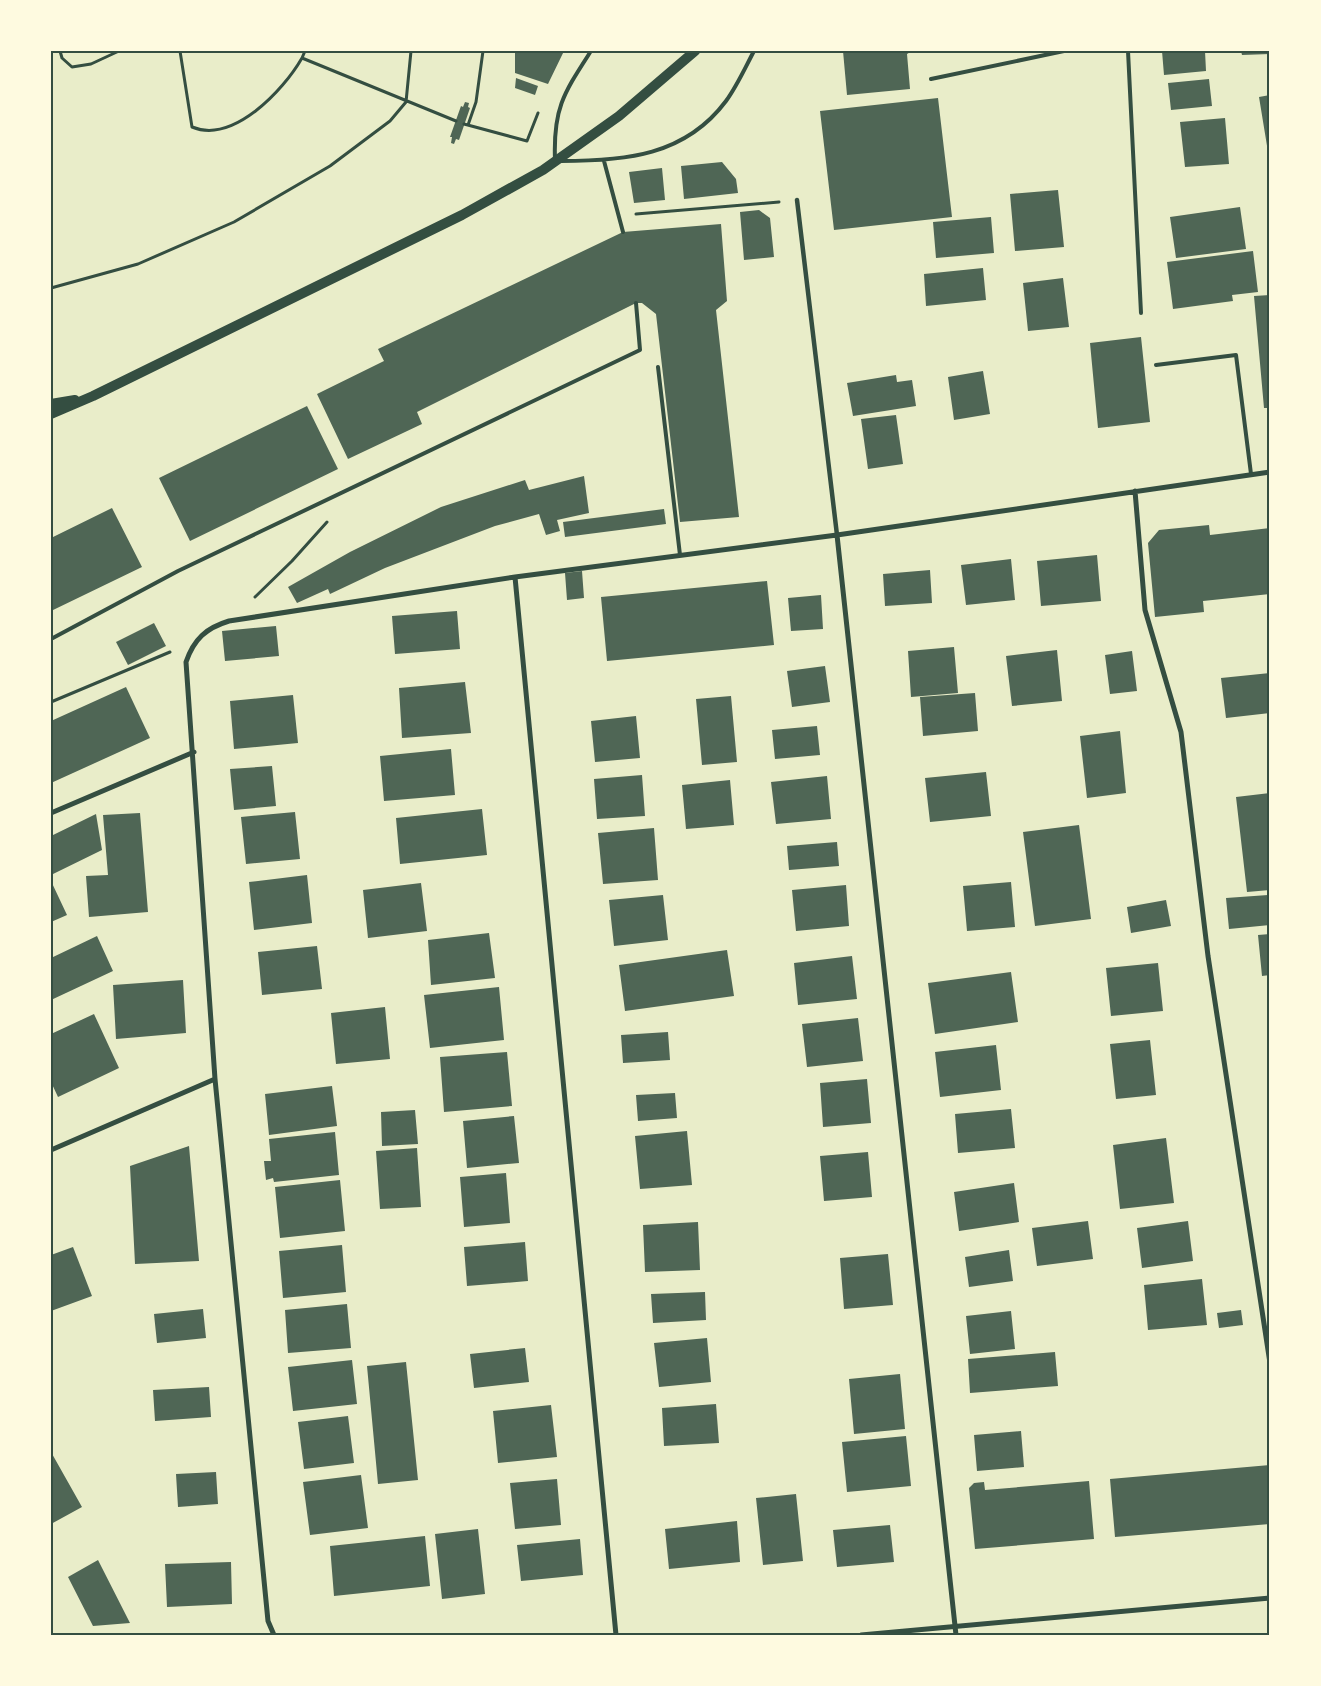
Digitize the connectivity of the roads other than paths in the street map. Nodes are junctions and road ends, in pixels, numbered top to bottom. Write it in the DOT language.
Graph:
graph roads {
  1 [pos="591,51"];
  2 [pos="695,51"];
  3 [pos="754,51"];
  4 [pos="1064,51"];
  5 [pos="1128,51"];
  6 [pos="931,79"];
  7 [pos="556,161"];
  8 [pos="604,161"];
  9 [pos="797,200"];
  10 [pos="624,232"];
  11 [pos="636,303"];
  12 [pos="1141,312"];
  13 [pos="1156,364"];
  14 [pos="658,367"];
  15 [pos="93,396"];
  16 [pos="51,404"];
  17 [pos="51,414"];
  18 [pos="1270,472"];
  19 [pos="1251,474"];
  20 [pos="1135,491"];
  21 [pos="837,535"];
  22 [pos="680,555"];
  23 [pos="515,577"];
  24 [pos="51,639"];
  25 [pos="194,752"];
  26 [pos="51,813"];
  27 [pos="215,1079"];
  28 [pos="51,1150"];
  29 [pos="1270,1363"];
  30 [pos="1270,1598"];
  31 [pos="956,1626"];
  32 [pos="274,1635"];
  33 [pos="616,1635"];
  34 [pos="861,1635"];
  35 [pos="956,1635"];
  1 -- 7 [label="lane"];
  2 -- 7 [label="main road"];
  3 -- 8 [label="lane"];
  4 -- 6 [label="lane"];
  5 -- 12 [label="lane"];
  7 -- 8 [label="lane"];
  7 -- 15 [label="main road"];
  8 -- 10 [label="lane"];
  9 -- 21 [label="street"];
  11 -- 24 [label="lane"];
  13 -- 19 [label="lane"];
  14 -- 22 [label="lane"];
  15 -- 16 [label="main road"];
  15 -- 17 [label="main road"];
  18 -- 19 [label="street"];
  19 -- 20 [label="street"];
  20 -- 21 [label="street"];
  20 -- 29 [label="street"];
  21 -- 22 [label="street"];
  21 -- 31 [label="street"];
  22 -- 23 [label="street"];
  23 -- 25 [label="street"];
  23 -- 33 [label="street"];
  25 -- 26 [label="street"];
  25 -- 27 [label="street"];
  27 -- 28 [label="street"];
  27 -- 32 [label="street"];
  30 -- 31 [label="street"];
  31 -- 34 [label="street"];
  31 -- 35 [label="street"];
}
